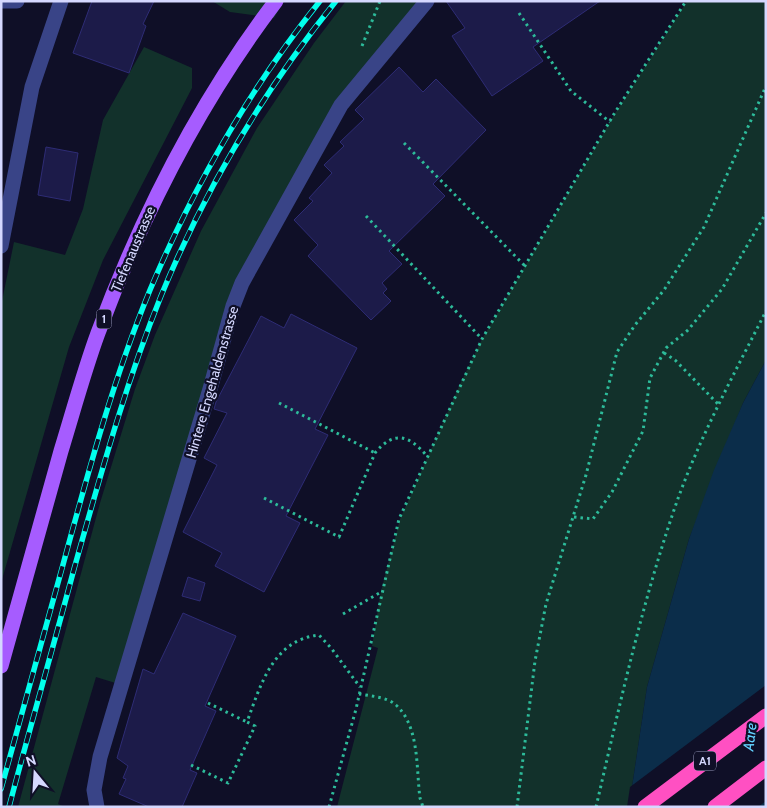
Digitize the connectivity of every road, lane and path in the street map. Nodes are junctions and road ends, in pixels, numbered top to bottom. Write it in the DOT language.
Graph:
graph roads {
  1 [pos="1,1"];
  2 [pos="16,1"];
  3 [pos="56,1"];
  4 [pos="61,1"];
  5 [pos="276,1"];
  6 [pos="380,1"];
  7 [pos="426,1"];
  8 [pos="686,1"];
  9 [pos="519,13"];
  10 [pos="372,66"];
  11 [pos="766,86"];
  12 [pos="610,122"];
  13 [pos="404,143"];
  14 [pos="766,213"];
  15 [pos="366,216"];
  16 [pos="1,246"];
  17 [pos="525,266"];
  18 [pos="766,312"];
  19 [pos="482,340"];
  20 [pos="664,353"];
  21 [pos="280,403"];
  22 [pos="719,405"];
  23 [pos="375,453"];
  24 [pos="427,456"];
  25 [pos="264,498"];
  26 [pos="574,517"];
  27 [pos="381,591"];
  28 [pos="343,614"];
  29 [pos="1,666"];
  30 [pos="360,688"];
  31 [pos="359,694"];
  32 [pos="208,703"];
  33 [pos="766,716"];
  34 [pos="247,722"];
  35 [pos="191,765"];
  36 [pos="766,768"];
  37 [pos="97,807"];
  38 [pos="329,807"];
  39 [pos="423,807"];
  40 [pos="517,807"];
  41 [pos="596,807"];
  42 [pos="645,807"];
  43 [pos="715,807"];
  1 -- 2 [label="street"];
  3 -- 4 [label="street"];
  4 -- 16 [label="street"];
  5 -- 29 [label="main road, Tiefenaustrasse / 1"];
  6 -- 10 [label="path"];
  7 -- 10 [label="street, Hintere Engehaldenstrasse"];
  8 -- 12 [label="path"];
  9 -- 12 [label="path"];
  10 -- 37 [label="street, Hintere Engehaldenstrasse"];
  11 -- 26 [label="path"];
  12 -- 17 [label="path"];
  13 -- 17 [label="path"];
  14 -- 20 [label="path"];
  15 -- 19 [label="path"];
  17 -- 19 [label="path"];
  18 -- 22 [label="path"];
  19 -- 24 [label="path"];
  20 -- 22 [label="path"];
  20 -- 26 [label="path"];
  21 -- 23 [label="path"];
  22 -- 41 [label="path"];
  23 -- 24 [label="path"];
  23 -- 25 [label="path"];
  24 -- 27 [label="path"];
  26 -- 40 [label="path"];
  27 -- 28 [label="path"];
  27 -- 30 [label="path"];
  30 -- 31 [label="path"];
  30 -- 34 [label="path"];
  31 -- 38 [label="path"];
  31 -- 39 [label="path"];
  32 -- 34 [label="path"];
  33 -- 42 [label="highway, A1"];
  34 -- 35 [label="path"];
  36 -- 43 [label="highway"];
}
